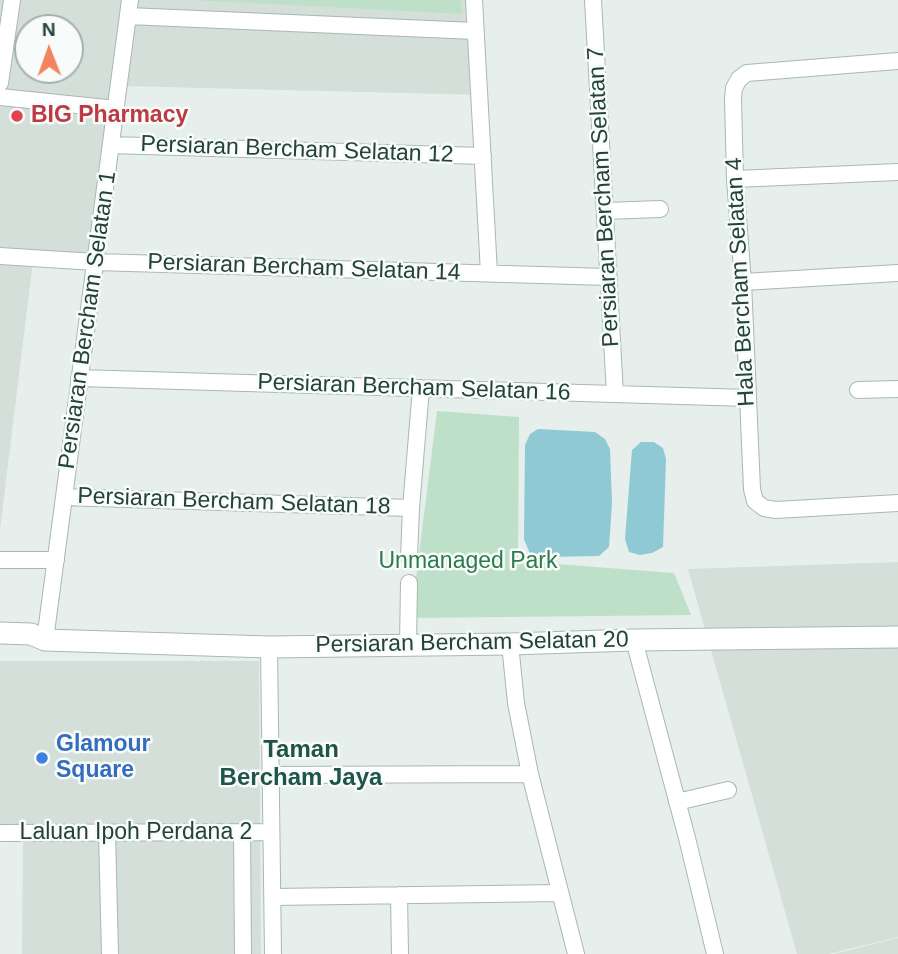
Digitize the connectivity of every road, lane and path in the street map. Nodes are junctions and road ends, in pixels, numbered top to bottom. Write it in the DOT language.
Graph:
graph roads {
  1 [pos="12,0"];
  2 [pos="474,0"];
  3 [pos="593,0"];
  4 [pos="129,8"];
  5 [pos="475,31"];
  6 [pos="898,61"];
  7 [pos="0,83"];
  8 [pos="0,97"];
  9 [pos="116,109"];
  10 [pos="111,145"];
  11 [pos="483,156"];
  12 [pos="898,172"];
  13 [pos="735,179"];
  14 [pos="660,209"];
  15 [pos="605,211"];
  16 [pos="0,256"];
  17 [pos="95,262"];
  18 [pos="898,273"];
  19 [pos="489,274"];
  20 [pos="608,277"];
  21 [pos="743,282"];
  22 [pos="79,378"];
  23 [pos="421,388"];
  24 [pos="898,389"];
  25 [pos="858,390"];
  26 [pos="615,394"];
  27 [pos="748,398"];
  28 [pos="64,497"];
  29 [pos="898,503"];
  30 [pos="411,508"];
  31 [pos="409,557"];
  32 [pos="0,559"];
  33 [pos="56,560"];
  34 [pos="409,583"];
  35 [pos="0,633"];
  36 [pos="898,637"];
  37 [pos="45,640"];
  38 [pos="634,640"];
  39 [pos="510,644"];
  40 [pos="408,645"];
  41 [pos="0,646"];
  42 [pos="269,646"];
  43 [pos="530,774"];
  44 [pos="270,775"];
  45 [pos="728,790"];
  46 [pos="677,802"];
  47 [pos="242,832"];
  48 [pos="271,832"];
  49 [pos="0,833"];
  50 [pos="107,833"];
  51 [pos="559,893"];
  52 [pos="399,895"];
  53 [pos="273,897"];
  54 [pos="110,954"];
  55 [pos="243,954"];
  56 [pos="273,954"];
  57 [pos="400,954"];
  58 [pos="576,954"];
  59 [pos="715,954"];
  1 -- 7 [label="street"];
  2 -- 5 [label="street"];
  3 -- 15 [label="street, Persiaran Bercham Selatan 7"];
  4 -- 5 [label="street"];
  4 -- 9 [label="street, Persiaran Bercham Selatan 1"];
  5 -- 11 [label="street"];
  6 -- 13 [label="street, Hala Bercham Selatan 4"];
  8 -- 9 [label="street"];
  9 -- 10 [label="street, Persiaran Bercham Selatan 1"];
  10 -- 11 [label="street, Persiaran Bercham Selatan 12"];
  10 -- 17 [label="street, Persiaran Bercham Selatan 1"];
  11 -- 19 [label="street"];
  12 -- 13 [label="street"];
  13 -- 21 [label="street, Hala Bercham Selatan 4"];
  14 -- 15 [label="street"];
  15 -- 20 [label="street, Persiaran Bercham Selatan 7"];
  16 -- 17 [label="street, Persiaran Bercham Selatan 14"];
  17 -- 19 [label="street, Persiaran Bercham Selatan 14"];
  17 -- 22 [label="street, Persiaran Bercham Selatan 1"];
  18 -- 21 [label="street"];
  19 -- 20 [label="street, Persiaran Bercham Selatan 14"];
  20 -- 26 [label="street, Persiaran Bercham Selatan 7"];
  21 -- 27 [label="street, Hala Bercham Selatan 4"];
  22 -- 23 [label="street, Persiaran Bercham Selatan 16"];
  22 -- 28 [label="street, Persiaran Bercham Selatan 1"];
  23 -- 26 [label="street, Persiaran Bercham Selatan 16"];
  23 -- 30 [label="street, Persiaran Bercham Selatan 18"];
  24 -- 25 [label="street"];
  26 -- 27 [label="street, Persiaran Bercham Selatan 16"];
  27 -- 29 [label="street, Hala Bercham Selatan 4"];
  28 -- 30 [label="street, Persiaran Bercham Selatan 18"];
  28 -- 33 [label="street, Persiaran Bercham Selatan 1"];
  30 -- 31 [label="street"];
  32 -- 33 [label="street"];
  33 -- 37 [label="street, Persiaran Bercham Selatan 1"];
  34 -- 40 [label="street"];
  35 -- 37 [label="street"];
  36 -- 38 [label="street, Persiaran Bercham Selatan 20"];
  37 -- 41 [label="street"];
  37 -- 42 [label="street, Persiaran Bercham Selatan 20"];
  38 -- 39 [label="street, Persiaran Bercham Selatan 20"];
  38 -- 46 [label="street"];
  39 -- 40 [label="street, Persiaran Bercham Selatan 20"];
  39 -- 43 [label="street"];
  40 -- 42 [label="street, Persiaran Bercham Selatan 20"];
  42 -- 44 [label="street"];
  43 -- 44 [label="street"];
  43 -- 51 [label="street"];
  44 -- 48 [label="street"];
  45 -- 46 [label="street"];
  46 -- 59 [label="street"];
  47 -- 48 [label="street, Laluan Ipoh Perdana 2"];
  47 -- 50 [label="street, Laluan Ipoh Perdana 2"];
  47 -- 55 [label="street"];
  48 -- 53 [label="street"];
  49 -- 50 [label="street, Laluan Ipoh Perdana 2"];
  50 -- 54 [label="street"];
  51 -- 52 [label="street"];
  51 -- 58 [label="street"];
  52 -- 53 [label="street"];
  52 -- 57 [label="street"];
  53 -- 56 [label="street"];
}
